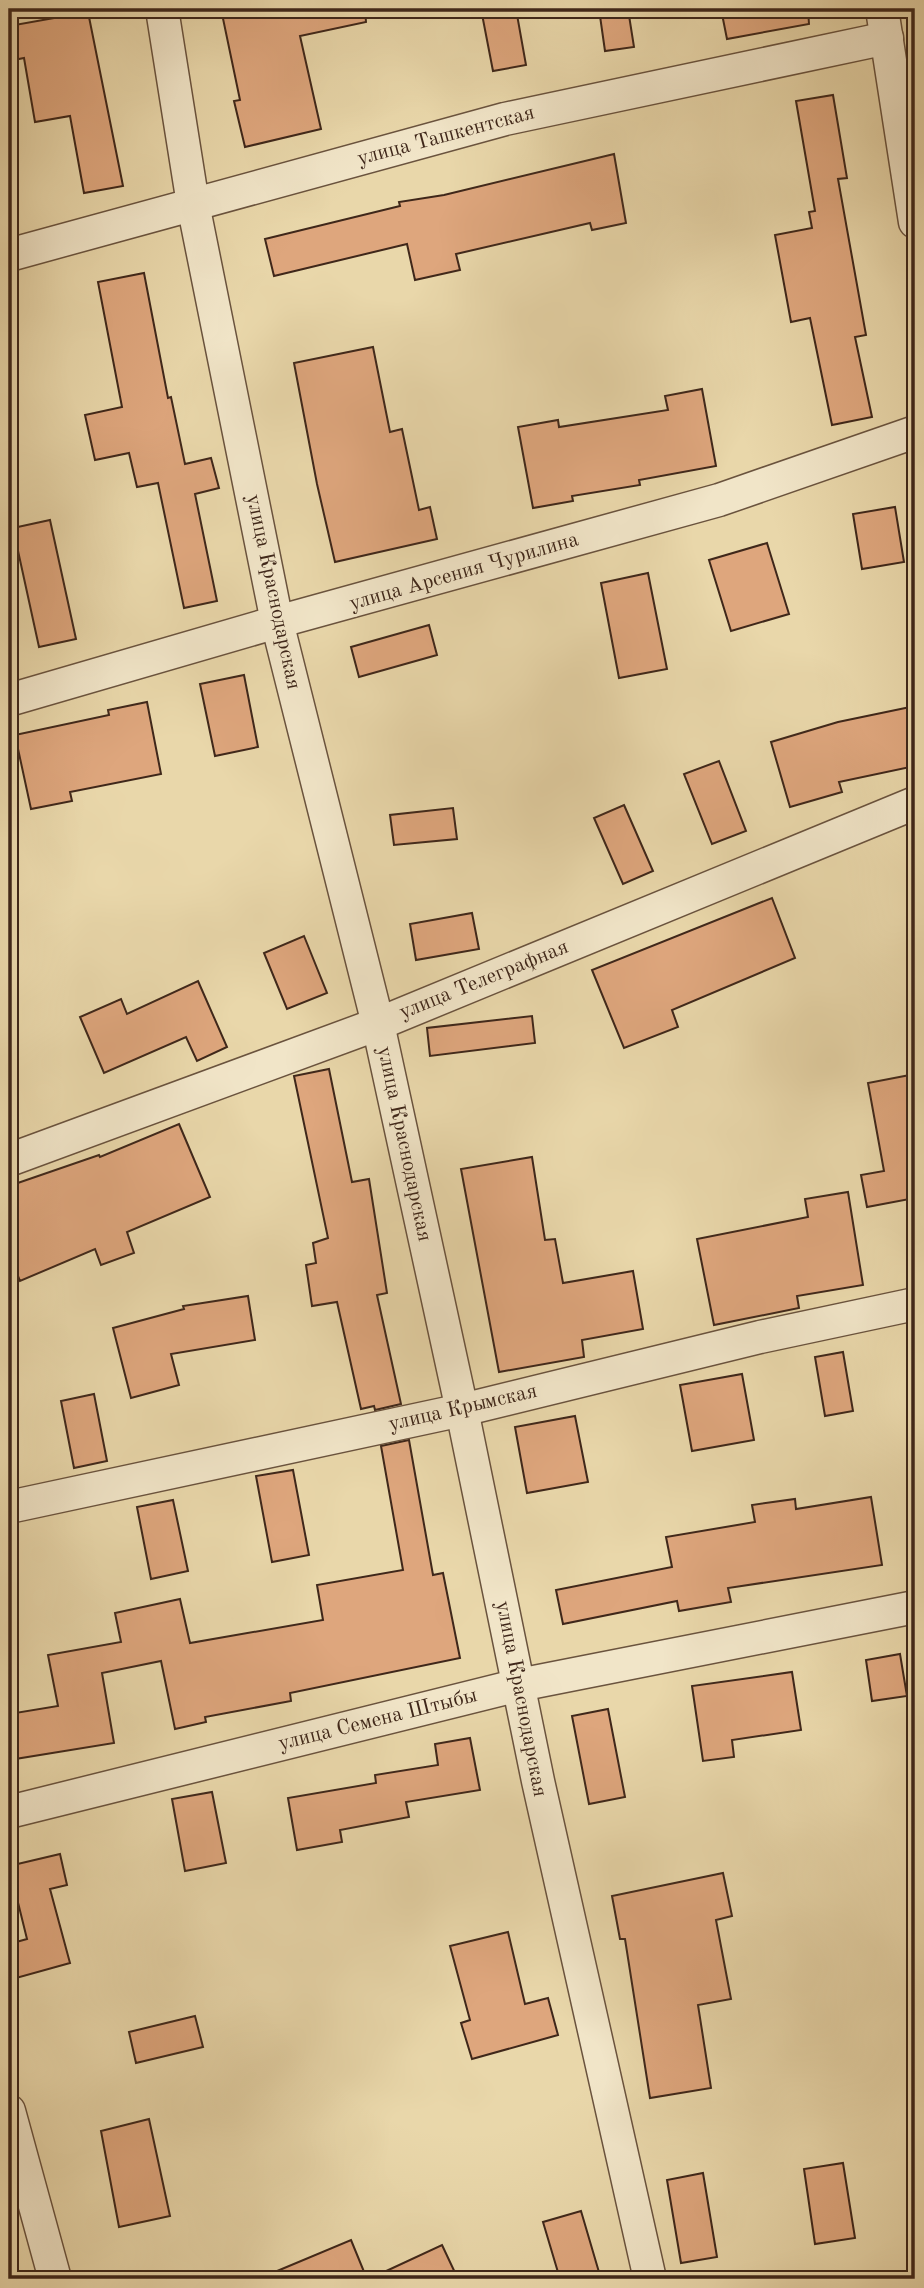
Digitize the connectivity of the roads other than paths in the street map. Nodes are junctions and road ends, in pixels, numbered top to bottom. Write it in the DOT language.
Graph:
graph roads {
  1 [pos="162,9"];
  2 [pos="885,23"];
  3 [pos="193,204"];
  4 [pos="915,222"];
  5 [pos="9,255"];
  6 [pos="915,432"];
  7 [pos="277,622"];
  8 [pos="9,700"];
  9 [pos="915,803"];
  10 [pos="378,1024"];
  11 [pos="9,1160"];
  12 [pos="915,1304"];
  13 [pos="462,1410"];
  14 [pos="9,1507"];
  15 [pos="915,1607"];
  16 [pos="519,1685"];
  17 [pos="9,1812"];
  18 [pos="9,2111"];
  19 [pos="55,2279"];
  20 [pos="650,2279"];
  1 -- 3 [label="street, улица Краснодарская"];
  2 -- 3 [label="street, улица Ташкентская"];
  2 -- 4 [label="street"];
  3 -- 5 [label="street, улица Ташкентская"];
  3 -- 7 [label="street, улица Краснодарская"];
  6 -- 7 [label="street, улица Арсения Чурилина"];
  7 -- 8 [label="street, улица Арсения Чурилина"];
  7 -- 10 [label="street, улица Краснодарская"];
  9 -- 10 [label="street, улица Телеграфная"];
  10 -- 11 [label="street, улица Телеграфная"];
  10 -- 13 [label="street, улица Краснодарская"];
  12 -- 13 [label="street, улица Крымская"];
  13 -- 14 [label="street, улица Крымская"];
  13 -- 16 [label="street, улица Краснодарская"];
  15 -- 16 [label="street, улица Семена Штыбы"];
  16 -- 17 [label="street, улица Семена Штыбы"];
  16 -- 20 [label="street, улица Краснодарская"];
  18 -- 19 [label="street"];
}
